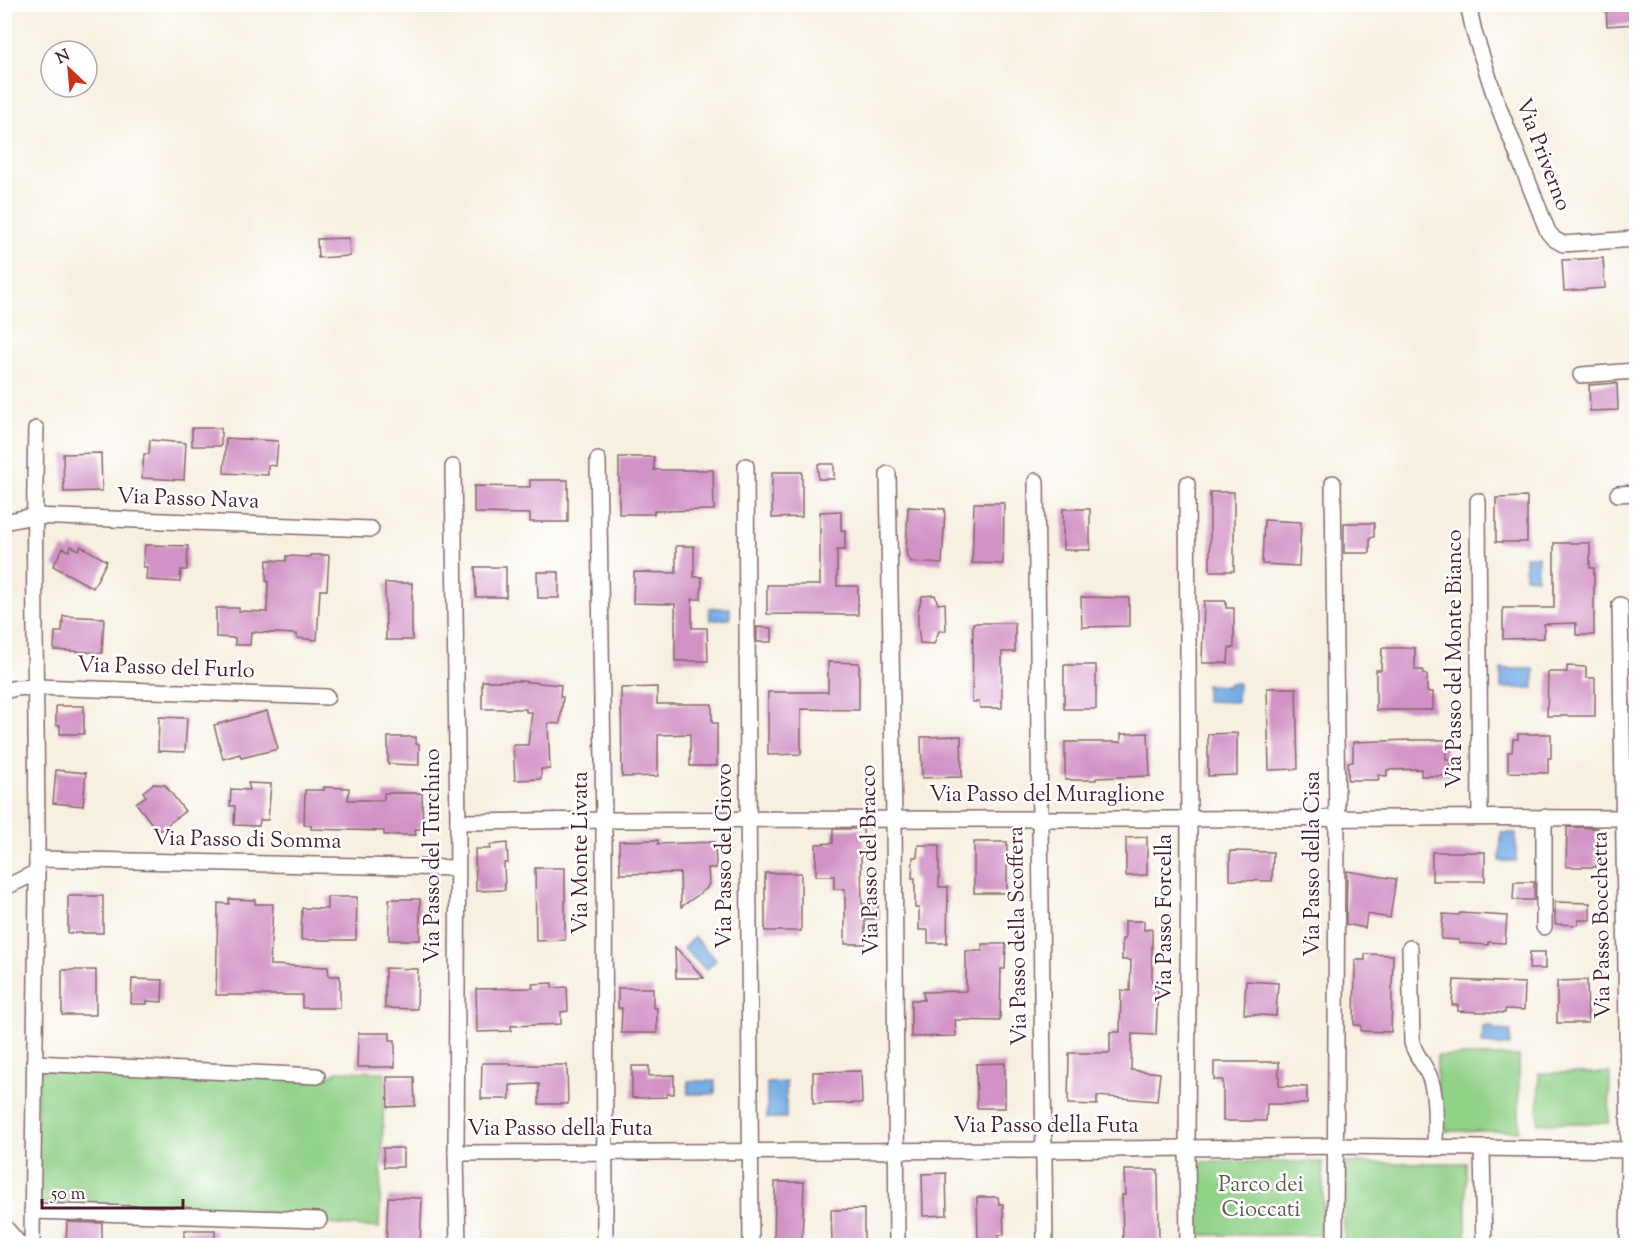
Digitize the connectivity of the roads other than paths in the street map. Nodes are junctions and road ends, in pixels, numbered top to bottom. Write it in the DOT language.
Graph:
graph roads {
  1 [pos="1468,4"];
  2 [pos="1636,239"];
  3 [pos="1636,371"];
  4 [pos="1581,375"];
  5 [pos="36,429"];
  6 [pos="598,460"];
  7 [pos="746,466"];
  8 [pos="453,467"];
  9 [pos="888,474"];
  10 [pos="1036,481"];
  11 [pos="1187,483"];
  12 [pos="1333,483"];
  13 [pos="1636,493"];
  14 [pos="1618,494"];
  15 [pos="1478,501"];
  16 [pos="33,516"];
  17 [pos="4,522"];
  18 [pos="371,529"];
  19 [pos="1620,605"];
  20 [pos="36,687"];
  21 [pos="4,690"];
  22 [pos="327,697"];
  23 [pos="1480,817"];
  24 [pos="749,818"];
  25 [pos="894,818"];
  26 [pos="1040,818"];
  27 [pos="1337,818"];
  28 [pos="1544,818"];
  29 [pos="1630,818"];
  30 [pos="1189,819"];
  31 [pos="604,820"];
  32 [pos="458,822"];
  33 [pos="37,865"];
  34 [pos="457,868"];
  35 [pos="4,888"];
  36 [pos="1544,927"];
  37 [pos="1410,948"];
  38 [pos="34,1063"];
  39 [pos="317,1076"];
  40 [pos="1334,1146"];
  41 [pos="1436,1148"];
  42 [pos="1187,1149"];
  43 [pos="1482,1149"];
  44 [pos="1633,1149"];
  45 [pos="1044,1150"];
  46 [pos="896,1151"];
  47 [pos="605,1152"];
  48 [pos="749,1152"];
  49 [pos="456,1153"];
  50 [pos="32,1211"];
  51 [pos="319,1220"];
  52 [pos="4,1226"];
  53 [pos="21,1245"];
  54 [pos="32,1245"];
  55 [pos="458,1245"];
  56 [pos="605,1245"];
  57 [pos="751,1245"];
  58 [pos="897,1245"];
  59 [pos="1045,1245"];
  60 [pos="1188,1245"];
  61 [pos="1335,1245"];
  62 [pos="1484,1245"];
  63 [pos="1628,1245"];
  1 -- 2 [label="street, Via Priverno"];
  3 -- 4 [label="street"];
  5 -- 16 [label="street"];
  6 -- 31 [label="street, Via Monte Livata"];
  7 -- 24 [label="street, Via Passo del Giovo"];
  8 -- 32 [label="street, Via Passo del Turchino"];
  9 -- 25 [label="street, Via Passo del Bracco"];
  10 -- 26 [label="street, Via Passo della Scoffera"];
  11 -- 30 [label="street, Via Passo Forcella"];
  12 -- 27 [label="street, Via Passo della Cisa"];
  13 -- 14 [label="street"];
  15 -- 23 [label="street, Via Passo del Monte Bianco"];
  16 -- 17 [label="street, Via Passo Nava"];
  16 -- 18 [label="street, Via Passo Nava"];
  16 -- 20 [label="street"];
  19 -- 29 [label="street, Via Passo Bocchetta"];
  20 -- 21 [label="street, Via Passo del Furlo"];
  20 -- 22 [label="street, Via Passo del Furlo"];
  20 -- 33 [label="street"];
  23 -- 27 [label="street, Via Passo del Muraglione"];
  23 -- 28 [label="street, Via Passo del Muraglione"];
  24 -- 25 [label="street, Via Passo del Muraglione"];
  24 -- 31 [label="street, Via Passo del Muraglione"];
  24 -- 48 [label="street, Via Passo del Giovo"];
  25 -- 26 [label="street, Via Passo del Muraglione"];
  25 -- 46 [label="street, Via Passo del Bracco"];
  26 -- 30 [label="street, Via Passo del Muraglione"];
  26 -- 45 [label="street, Via Passo della Scoffera"];
  27 -- 30 [label="street, Via Passo del Muraglione"];
  27 -- 40 [label="street, Via Passo della Cisa"];
  28 -- 29 [label="street, Via Passo del Muraglione"];
  28 -- 36 [label="street"];
  29 -- 44 [label="street, Via Passo Bocchetta"];
  30 -- 42 [label="street, Via Passo Forcella"];
  31 -- 32 [label="street, Via Passo del Muraglione"];
  31 -- 47 [label="street, Via Monte Livata"];
  32 -- 34 [label="street, Via Passo del Turchino"];
  33 -- 34 [label="street, Via Passo di Somma"];
  33 -- 35 [label="street, Via Passo di Somma"];
  33 -- 38 [label="street"];
  34 -- 49 [label="street, Via Passo del Turchino"];
  37 -- 41 [label="street"];
  38 -- 39 [label="street"];
  38 -- 50 [label="street"];
  40 -- 41 [label="street, Via Passo della Futa"];
  40 -- 42 [label="street, Via Passo della Futa"];
  40 -- 61 [label="street, Via Passo della Cisa"];
  41 -- 43 [label="street, Via Passo della Futa"];
  42 -- 45 [label="street, Via Passo della Futa"];
  42 -- 60 [label="street, Via Passo Forcella"];
  43 -- 44 [label="street, Via Passo della Futa"];
  43 -- 62 [label="street"];
  44 -- 63 [label="street, Via Passo Bocchetta"];
  45 -- 46 [label="street, Via Passo della Futa"];
  45 -- 59 [label="street, Via Passo della Scoffera"];
  46 -- 48 [label="street, Via Passo della Futa"];
  46 -- 58 [label="street, Via Passo del Bracco"];
  47 -- 48 [label="street, Via Passo della Futa"];
  47 -- 49 [label="street, Via Passo della Futa"];
  47 -- 56 [label="street, Via Monte Livata"];
  48 -- 57 [label="street, Via Passo del Giovo"];
  49 -- 55 [label="street, Via Passo del Turchino"];
  50 -- 51 [label="street"];
  50 -- 54 [label="street"];
  52 -- 53 [label="street"];
}
